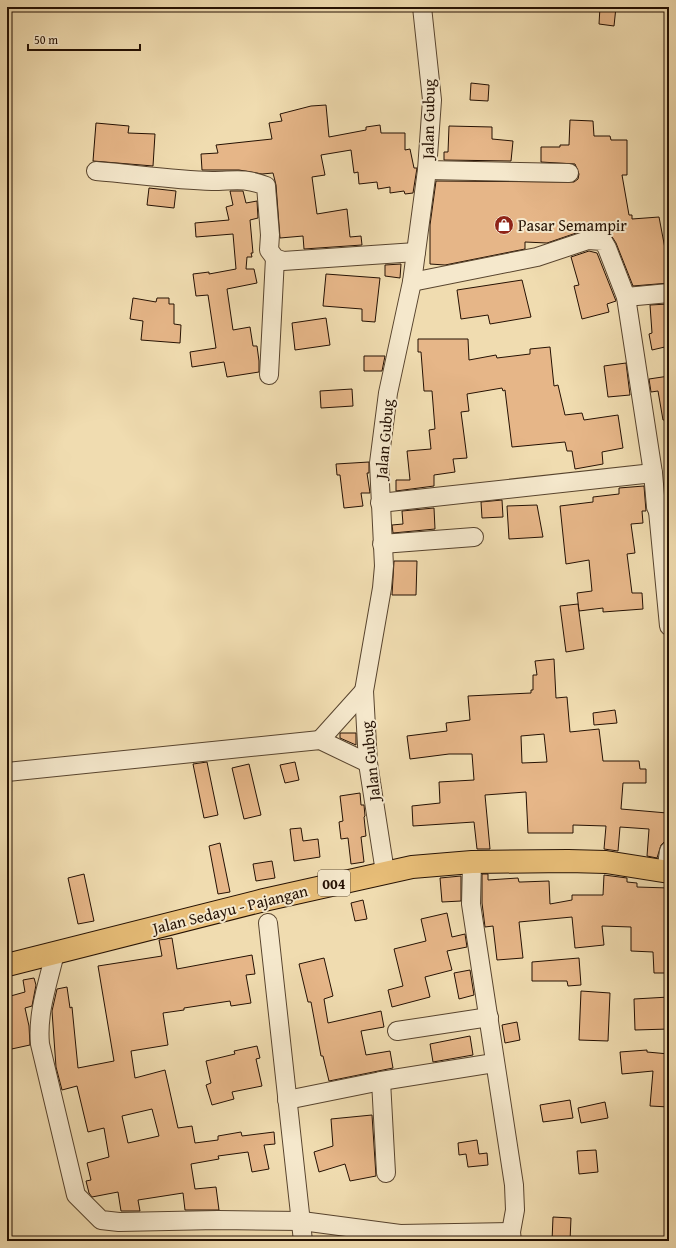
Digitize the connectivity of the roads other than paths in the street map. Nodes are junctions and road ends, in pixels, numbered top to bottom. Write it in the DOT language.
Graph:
graph roads {
  1 [pos="422,7"];
  2 [pos="426,170"];
  3 [pos="96,171"];
  4 [pos="569,173"];
  5 [pos="416,252"];
  6 [pos="275,258"];
  7 [pos="412,282"];
  8 [pos="669,293"];
  9 [pos="626,297"];
  10 [pos="269,375"];
  11 [pos="653,473"];
  12 [pos="380,504"];
  13 [pos="664,516"];
  14 [pos="474,537"];
  15 [pos="382,544"];
  16 [pos="669,626"];
  17 [pos="364,691"];
  18 [pos="320,740"];
  19 [pos="368,763"];
  20 [pos="7,772"];
  21 [pos="472,862"];
  22 [pos="668,865"];
  23 [pos="384,872"];
  24 [pos="268,923"];
  25 [pos="55,953"];
  26 [pos="7,965"];
  27 [pos="489,1017"];
  28 [pos="397,1031"];
  29 [pos="494,1063"];
  30 [pos="381,1081"];
  31 [pos="287,1100"];
  32 [pos="386,1173"];
  33 [pos="302,1221"];
  34 [pos="511,1236"];
  35 [pos="302,1241"];
  1 -- 2 [label="street, Jalan Gubug"];
  2 -- 4 [label="street"];
  2 -- 5 [label="street, Jalan Gubug"];
  3 -- 6 [label="street"];
  5 -- 6 [label="street"];
  5 -- 7 [label="street, Jalan Gubug"];
  6 -- 10 [label="street"];
  7 -- 9 [label="street"];
  7 -- 12 [label="street, Jalan Gubug"];
  8 -- 9 [label="street"];
  9 -- 11 [label="street"];
  11 -- 12 [label="street"];
  11 -- 13 [label="street"];
  12 -- 15 [label="street, Jalan Gubug"];
  13 -- 16 [label="street"];
  14 -- 15 [label="street"];
  15 -- 17 [label="street, Jalan Gubug"];
  17 -- 18 [label="street"];
  17 -- 19 [label="street, Jalan Gubug"];
  18 -- 19 [label="street"];
  18 -- 20 [label="street"];
  19 -- 23 [label="street, Jalan Gubug"];
  21 -- 22 [label="main road, Jalan Sedayu - Pajangan / 004"];
  21 -- 23 [label="main road, Jalan Sedayu - Pajangan / 004"];
  21 -- 27 [label="street"];
  23 -- 25 [label="main road, Jalan Sedayu - Pajangan / 004"];
  24 -- 31 [label="street"];
  25 -- 26 [label="main road, Jalan Sedayu - Pajangan / 004"];
  25 -- 33 [label="street"];
  27 -- 28 [label="street"];
  27 -- 29 [label="street"];
  29 -- 30 [label="street"];
  29 -- 34 [label="street"];
  30 -- 31 [label="street"];
  30 -- 32 [label="street"];
  31 -- 33 [label="street"];
  33 -- 34 [label="street"];
  33 -- 35 [label="street"];
}
